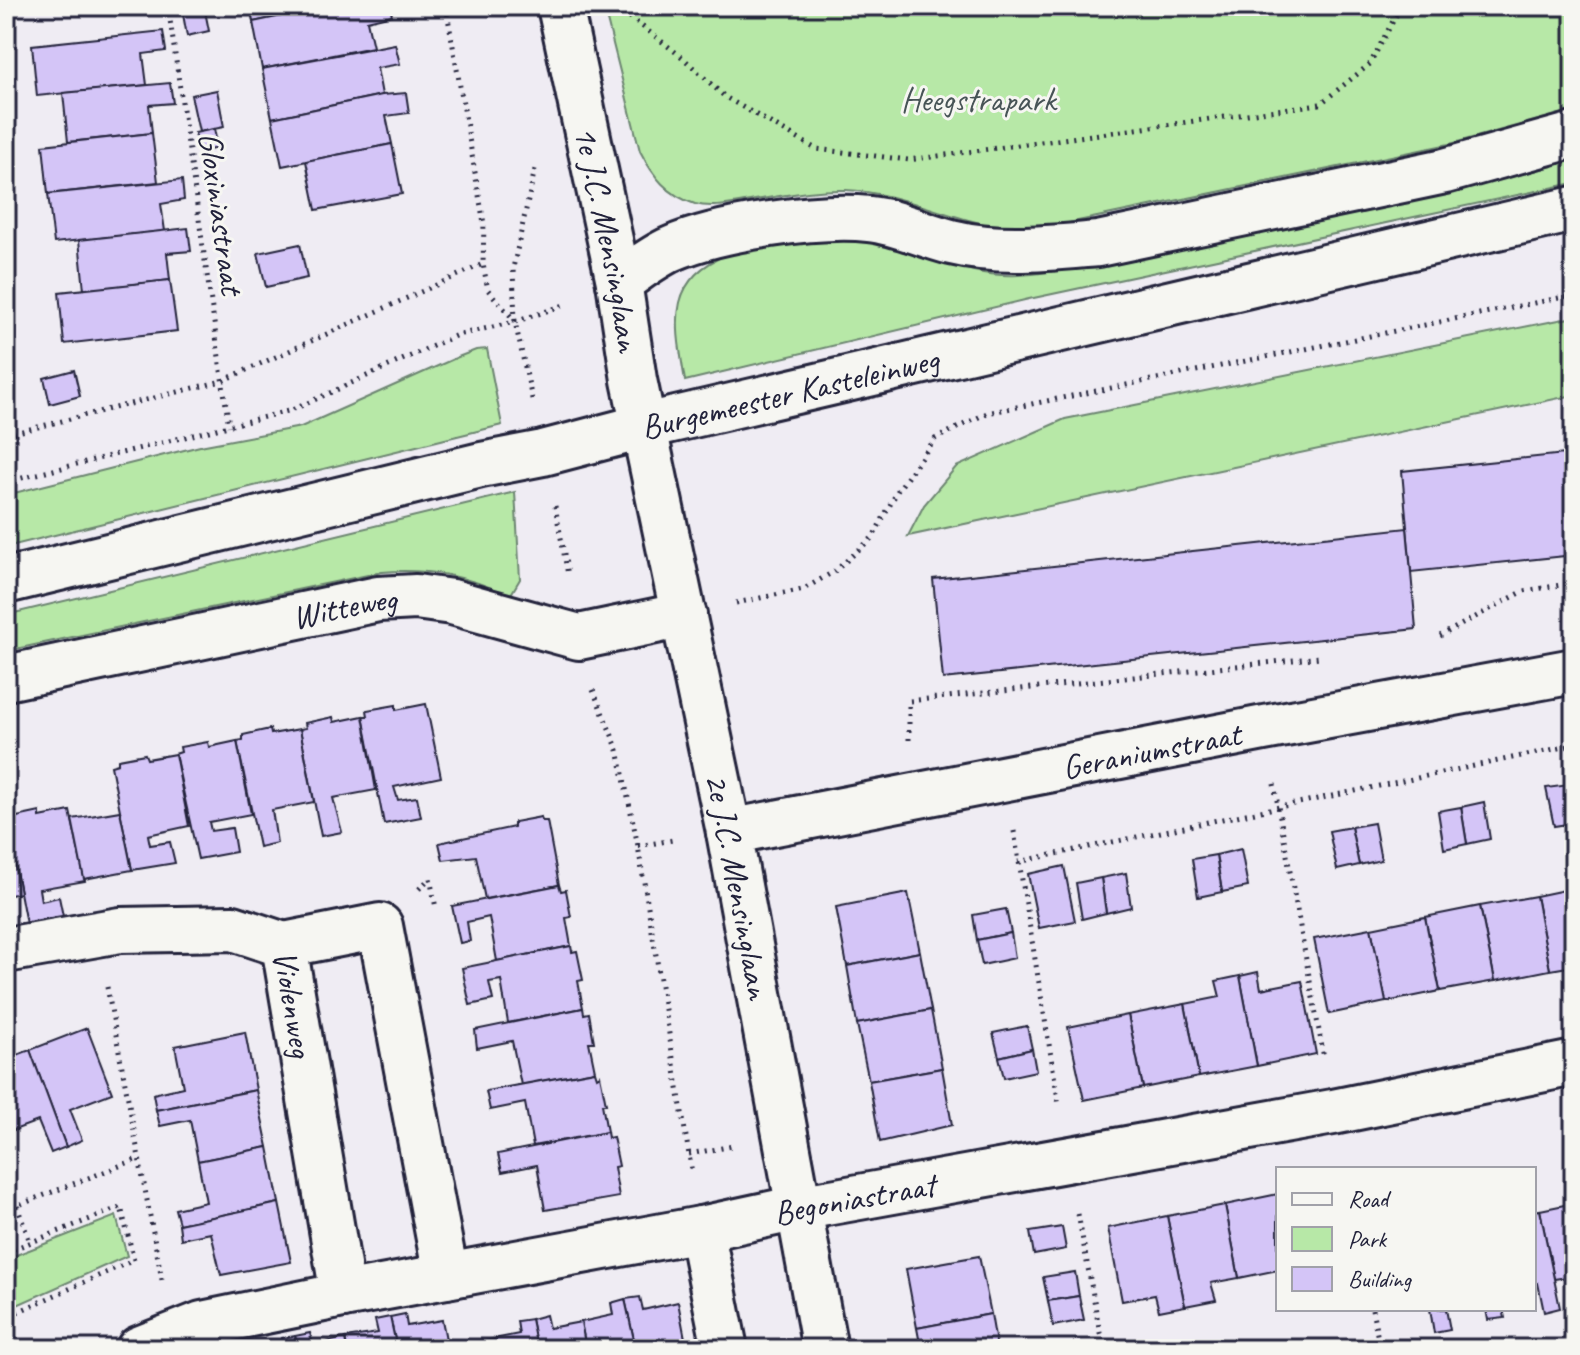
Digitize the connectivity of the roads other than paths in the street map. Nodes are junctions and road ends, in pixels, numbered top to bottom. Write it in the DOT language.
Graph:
graph roads {
  1 [pos="560,6"];
  2 [pos="1574,135"];
  3 [pos="1574,209"];
  4 [pos="619,282"];
  5 [pos="646,426"];
  6 [pos="6,581"];
  7 [pos="684,615"];
  8 [pos="1574,671"];
  9 [pos="6,678"];
  10 [pos="729,832"];
  11 [pos="284,945"];
  12 [pos="6,950"];
  13 [pos="1574,1063"];
  14 [pos="798,1208"];
  15 [pos="701,1229"];
  16 [pos="446,1276"];
  17 [pos="343,1295"];
  18 [pos="180,1339"];
  19 [pos="725,1349"];
  20 [pos="825,1349"];
  1 -- 4 [label="street, 1e J.C. Mensinglaan"];
  2 -- 4 [label="street"];
  3 -- 5 [label="street, Burgemeester Kasteleinweg"];
  4 -- 5 [label="street, 1e J.C. Mensinglaan"];
  5 -- 6 [label="street, Burgemeester Kasteleinweg"];
  5 -- 7 [label="street, 2e J.C. Mensinglaan"];
  7 -- 9 [label="street, Witteweg"];
  7 -- 10 [label="street, 2e J.C. Mensinglaan"];
  8 -- 10 [label="street, Geraniumstraat"];
  10 -- 14 [label="street, 2e J.C. Mensinglaan"];
  11 -- 12 [label="street, Violenweg"];
  11 -- 16 [label="street"];
  11 -- 17 [label="street, Violenweg"];
  13 -- 14 [label="street, Begoniastraat"];
  14 -- 15 [label="street, Begoniastraat"];
  14 -- 20 [label="street, 2e J.C. Mensinglaan"];
  15 -- 16 [label="street, Begoniastraat"];
  15 -- 19 [label="street"];
  16 -- 17 [label="street, Begoniastraat"];
  17 -- 18 [label="street, Begoniastraat"];
}
